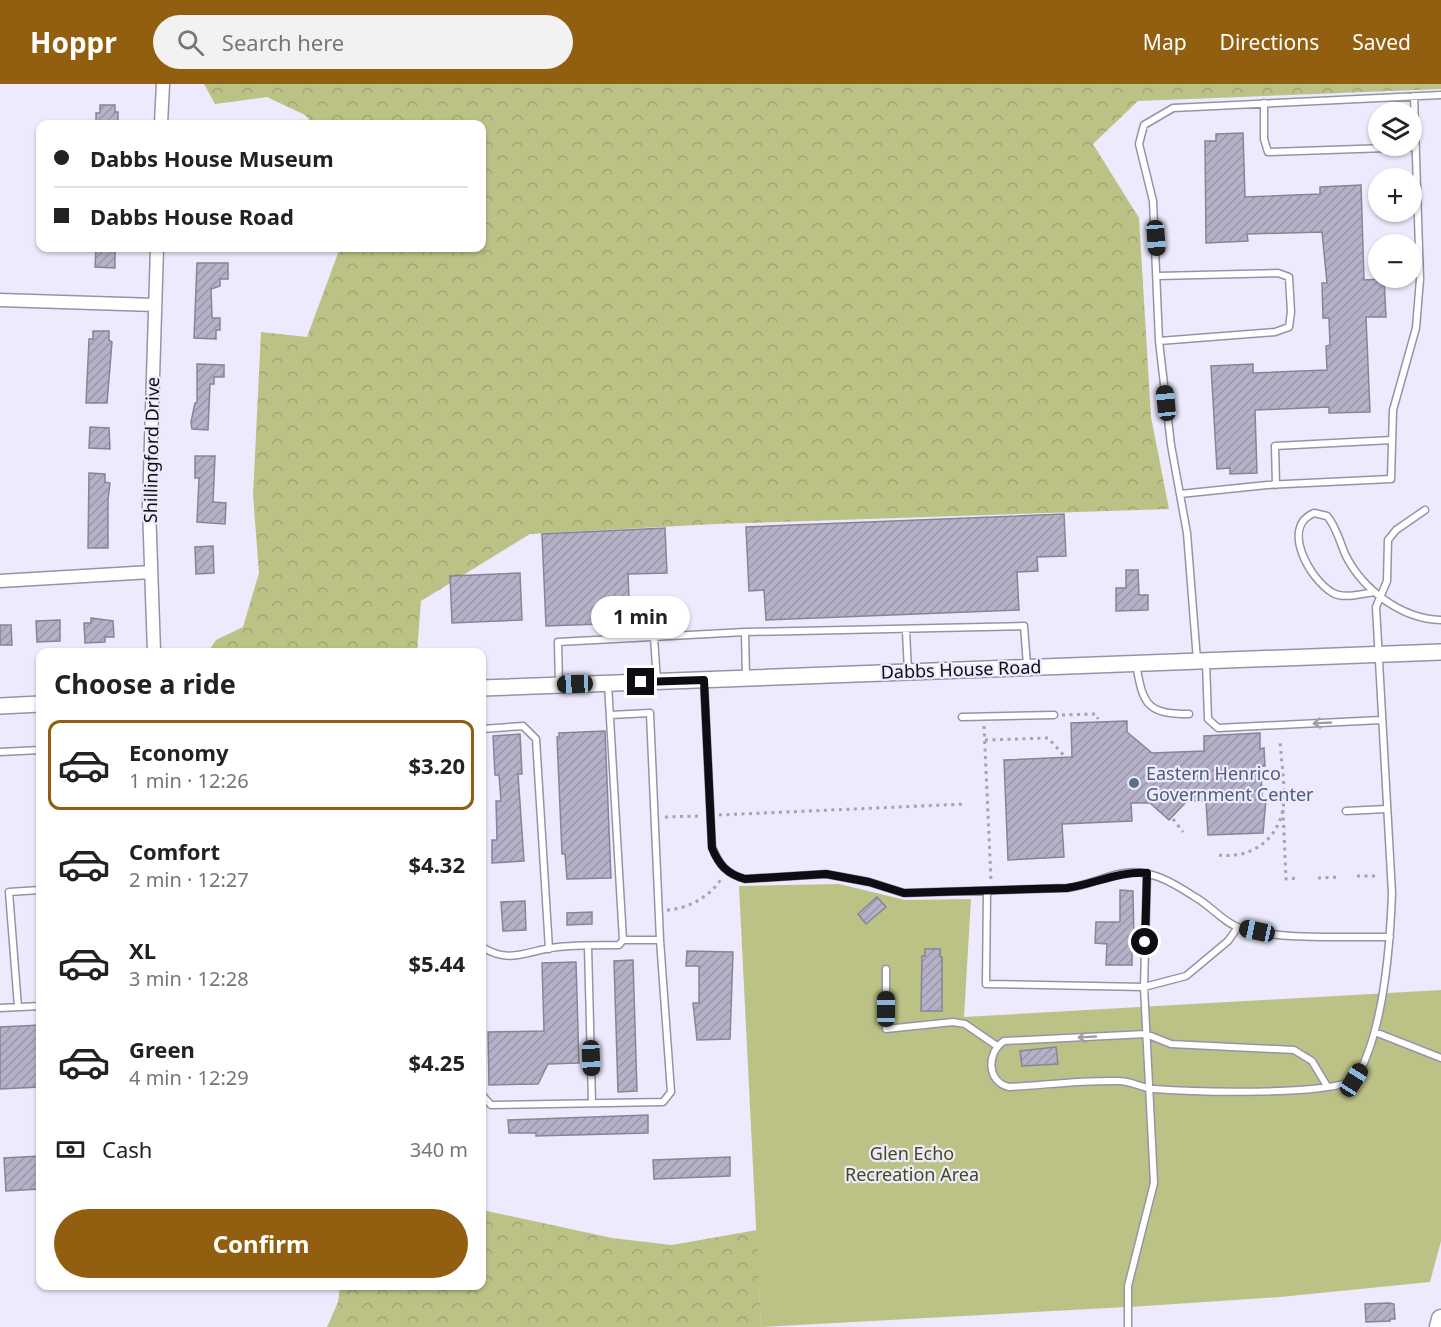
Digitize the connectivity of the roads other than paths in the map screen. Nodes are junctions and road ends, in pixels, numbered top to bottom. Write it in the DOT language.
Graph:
graph roads {
  1 [pos="163,84"];
  2 [pos="1441,95"];
  3 [pos="1414,96"];
  4 [pos="1414,102"];
  5 [pos="1264,103"];
  6 [pos="161,120"];
  7 [pos="1368,149"];
  8 [pos="1416,156"];
  9 [pos="157,252"];
  10 [pos="1158,276"];
  11 [pos="0,300"];
  12 [pos="155,304"];
  13 [pos="1159,341"];
  14 [pos="1392,440"];
  15 [pos="1276,484"];
  16 [pos="1180,494"];
  17 [pos="1425,510"];
  18 [pos="151,572"];
  19 [pos="0,581"];
  20 [pos="1374,592"];
  21 [pos="1381,596"];
  22 [pos="1441,620"];
  23 [pos="906,631"];
  24 [pos="745,632"];
  25 [pos="654,637"];
  26 [pos="154,648"];
  27 [pos="1441,652"];
  28 [pos="1377,654"];
  29 [pos="1201,660"];
  30 [pos="1136,663"];
  31 [pos="1027,666"];
  32 [pos="908,671"];
  33 [pos="746,678"];
  34 [pos="704,680"];
  35 [pos="657,681"];
  36 [pos="608,683"];
  37 [pos="559,685"];
  38 [pos="486,688"];
  39 [pos="36,704"];
  40 [pos="0,706"];
  41 [pos="1189,714"];
  42 [pos="610,715"];
  43 [pos="1054,715"];
  44 [pos="962,717"];
  45 [pos="1381,720"];
  46 [pos="486,729"];
  47 [pos="36,750"];
  48 [pos="0,752"];
  49 [pos="1386,809"];
  50 [pos="1346,811"];
  51 [pos="1147,873"];
  52 [pos="36,890"];
  53 [pos="987,891"];
  54 [pos="1238,927"];
  55 [pos="1390,937"];
  56 [pos="623,940"];
  57 [pos="660,940"];
  58 [pos="588,946"];
  59 [pos="549,949"];
  60 [pos="486,950"];
  61 [pos="886,969"];
  62 [pos="1144,987"];
  63 [pos="36,1006"];
  64 [pos="18,1007"];
  65 [pos="0,1008"];
  66 [pos="1375,1032"];
  67 [pos="1146,1034"];
  68 [pos="997,1046"];
  69 [pos="1441,1058"];
  70 [pos="1327,1086"];
  71 [pos="1150,1088"];
  72 [pos="486,1099"];
  73 [pos="592,1103"];
  74 [pos="1441,1318"];
  75 [pos="1128,1327"];
  76 [pos="1439,1327"];
  1 -- 6 [label="street"];
  2 -- 3 [label="lane"];
  3 -- 4 [label="lane"];
  3 -- 5 [label="lane"];
  5 -- 7 [label="lane"];
  5 -- 10 [label="lane"];
  8 -- 14 [label="lane"];
  9 -- 12 [label="street, Shillingford Drive"];
  10 -- 13 [label="lane"];
  10 -- 13 [label="lane"];
  11 -- 12 [label="street"];
  12 -- 18 [label="street, Shillingford Drive"];
  13 -- 16 [label="lane"];
  14 -- 15 [label="lane"];
  14 -- 15 [label="lane"];
  15 -- 16 [label="lane"];
  16 -- 29 [label="lane"];
  17 -- 21 [label="lane"];
  18 -- 19 [label="street"];
  18 -- 26 [label="street, Shillingford Drive"];
  20 -- 20 [label="lane"];
  20 -- 21 [label="lane"];
  21 -- 22 [label="lane"];
  21 -- 28 [label="lane"];
  23 -- 24 [label="lane"];
  23 -- 31 [label="lane"];
  23 -- 32 [label="lane"];
  24 -- 25 [label="lane"];
  24 -- 33 [label="lane"];
  25 -- 35 [label="lane"];
  25 -- 37 [label="lane"];
  27 -- 28 [label="street, Dabbs House Road"];
  28 -- 29 [label="street, Dabbs House Road"];
  28 -- 45 [label="lane"];
  29 -- 30 [label="street, Dabbs House Road"];
  45 -- 29 [label="lane, one-way"];
  30 -- 31 [label="street, Dabbs House Road"];
  30 -- 41 [label="lane"];
  31 -- 32 [label="street, Dabbs House Road"];
  32 -- 33 [label="street, Dabbs House Road"];
  33 -- 34 [label="street, Dabbs House Road"];
  34 -- 35 [label="street, Dabbs House Road"];
  34 -- 53 [label="lane"];
  35 -- 36 [label="street, Dabbs House Road"];
  36 -- 37 [label="street, Dabbs House Road"];
  36 -- 42 [label="lane"];
  37 -- 38 [label="street, Dabbs House Road"];
  39 -- 40 [label="street"];
  42 -- 56 [label="lane"];
  42 -- 57 [label="lane"];
  43 -- 44 [label="lane"];
  45 -- 49 [label="lane"];
  46 -- 59 [label="lane"];
  47 -- 48 [label="lane"];
  49 -- 50 [label="lane"];
  49 -- 55 [label="lane"];
  51 -- 53 [label="lane"];
  51 -- 54 [label="lane"];
  51 -- 62 [label="lane"];
  52 -- 64 [label="lane"];
  53 -- 62 [label="lane"];
  54 -- 55 [label="lane"];
  54 -- 62 [label="lane"];
  55 -- 66 [label="lane"];
  56 -- 57 [label="lane"];
  56 -- 58 [label="lane"];
  57 -- 73 [label="lane"];
  58 -- 59 [label="lane"];
  58 -- 73 [label="lane"];
  59 -- 60 [label="lane"];
  61 -- 68 [label="lane"];
  62 -- 67 [label="lane"];
  63 -- 64 [label="lane"];
  64 -- 65 [label="lane"];
  66 -- 69 [label="lane"];
  66 -- 70 [label="lane"];
  67 -- 68 [label="lane, one-way"];
  67 -- 70 [label="lane"];
  67 -- 71 [label="lane"];
  68 -- 71 [label="lane"];
  70 -- 71 [label="lane"];
  71 -- 75 [label="lane"];
  72 -- 73 [label="lane"];
  74 -- 76 [label="main road"];
}
